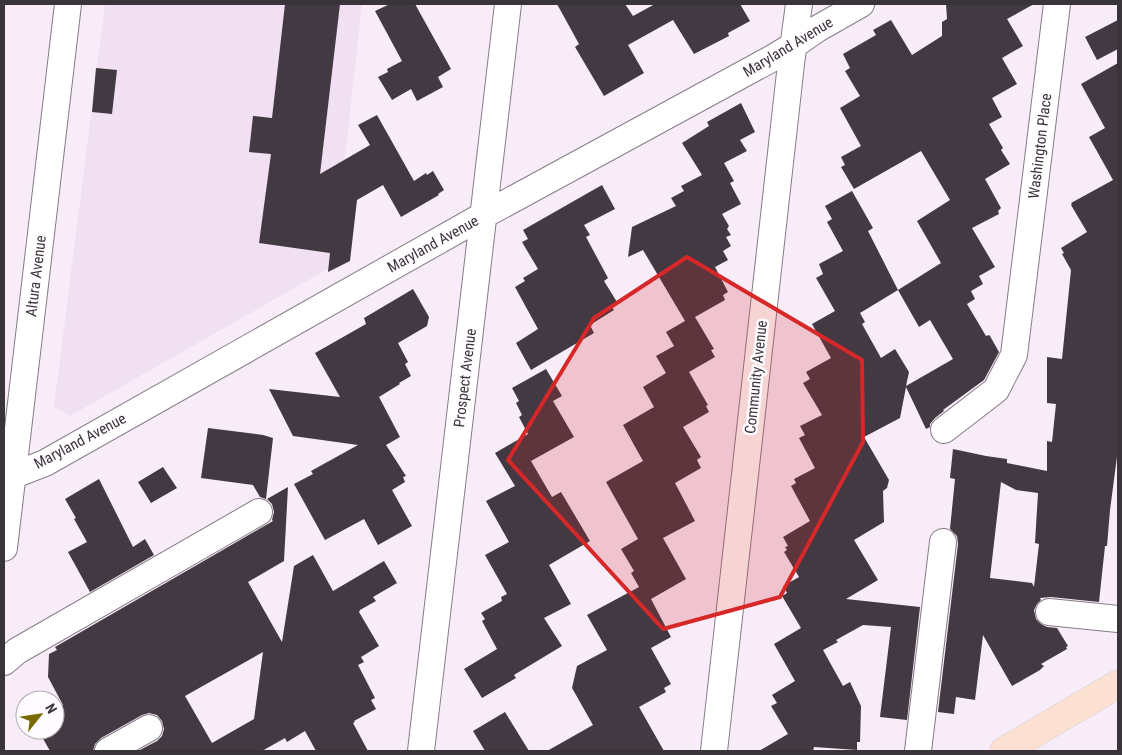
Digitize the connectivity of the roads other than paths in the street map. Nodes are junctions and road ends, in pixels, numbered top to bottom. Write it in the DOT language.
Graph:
graph roads {
  1 [pos="68,4"];
  2 [pos="508,4"];
  3 [pos="799,4"];
  4 [pos="861,4"];
  5 [pos="1057,4"];
  6 [pos="794,45"];
  7 [pos="484,215"];
  8 [pos="944,430"];
  9 [pos="8,477"];
  10 [pos="259,512"];
  11 [pos="943,542"];
  12 [pos="4,548"];
  13 [pos="1050,612"];
  14 [pos="1118,619"];
  15 [pos="4,662"];
  16 [pos="1118,684"];
  17 [pos="149,728"];
  18 [pos="108,751"];
  19 [pos="421,751"];
  20 [pos="714,751"];
  21 [pos="918,751"];
  22 [pos="1004,751"];
  1 -- 9 [label="street, Altura Avenue"];
  2 -- 7 [label="street, Prospect Avenue"];
  3 -- 6 [label="street, Community Avenue"];
  4 -- 6 [label="street, Maryland Avenue"];
  5 -- 8 [label="street, Washington Place"];
  6 -- 7 [label="street, Maryland Avenue"];
  6 -- 20 [label="street, Community Avenue"];
  7 -- 9 [label="street, Maryland Avenue"];
  7 -- 19 [label="street, Prospect Avenue"];
  9 -- 12 [label="street, Altura Avenue"];
  10 -- 15 [label="street"];
  11 -- 21 [label="street"];
  13 -- 14 [label="street"];
  16 -- 22 [label="main road"];
  17 -- 18 [label="street"];
}
